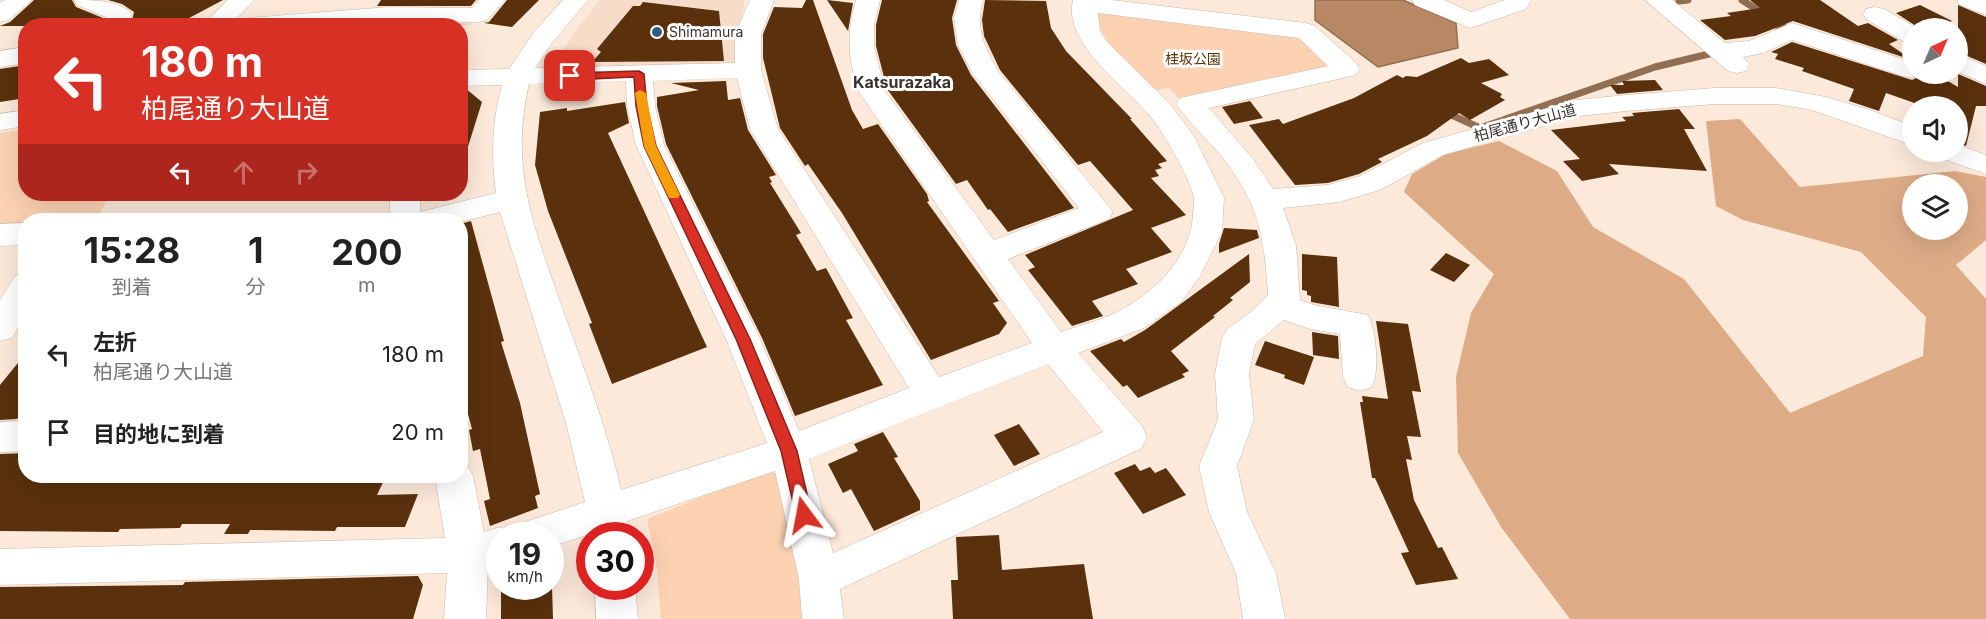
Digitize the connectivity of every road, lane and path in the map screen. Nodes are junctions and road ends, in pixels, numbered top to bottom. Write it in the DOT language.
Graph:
graph roads {
  1 [pos="20,0"];
  2 [pos="86,0"];
  3 [pos="242,0"];
  4 [pos="274,0"];
  5 [pos="493,0"];
  6 [pos="576,0"];
  7 [pos="762,0"];
  8 [pos="868,0"];
  9 [pos="971,0"];
  10 [pos="1424,0"];
  11 [pos="1519,0"];
  12 [pos="1657,0"];
  13 [pos="1969,0"];
  14 [pos="1085,2"];
  15 [pos="394,7"];
  16 [pos="1986,8"];
  17 [pos="1875,14"];
  18 [pos="0,15"];
  19 [pos="118,18"];
  20 [pos="223,18"];
  21 [pos="256,18"];
  22 [pos="305,18"];
  23 [pos="1902,30"];
  24 [pos="1720,51"];
  25 [pos="18,56"];
  26 [pos="0,59"];
  27 [pos="1902,67"];
  28 [pos="1968,68"];
  29 [pos="748,70"];
  30 [pos="639,74"];
  31 [pos="1986,76"];
  32 [pos="468,78"];
  33 [pos="518,78"];
  34 [pos="1776,96"];
  35 [pos="18,119"];
  36 [pos="0,122"];
  37 [pos="1902,132"];
  38 [pos="1968,158"];
  39 [pos="1986,165"];
  40 [pos="510,200"];
  41 [pos="1265,200"];
  42 [pos="457,213"];
  43 [pos="18,234"];
  44 [pos="0,235"];
  45 [pos="987,255"];
  46 [pos="18,297"];
  47 [pos="1279,304"];
  48 [pos="1,325"];
  49 [pos="1055,349"];
  50 [pos="1360,377"];
  51 [pos="931,394"];
  52 [pos="18,436"];
  53 [pos="0,437"];
  54 [pos="789,451"];
  55 [pos="457,483"];
  56 [pos="609,522"];
  57 [pos="614,522"];
  58 [pos="484,550"];
  59 [pos="0,567"];
  60 [pos="819,579"];
  61 [pos="616,600"];
  62 [pos="465,619"];
  63 [pos="617,619"];
  64 [pos="824,619"];
  65 [pos="1264,619"];
  1 -- 18 [label="street"];
  2 -- 19 [label="street"];
  3 -- 20 [label="street"];
  4 -- 21 [label="street"];
  5 -- 15 [label="street"];
  6 -- 33 [label="street"];
  7 -- 29 [label="street"];
  8 -- 45 [label="street"];
  9 -- 45 [label="street"];
  10 -- 11 [label="street"];
  12 -- 24 [label="street"];
  13 -- 16 [label="street"];
  14 -- 41 [label="street"];
  14 -- 49 [label="street"];
  15 -- 22 [label="street"];
  17 -- 23 [label="street"];
  24 -- 27 [label="street"];
  24 -- 34 [label="street"];
  25 -- 26 [label="street"];
  28 -- 31 [label="street"];
  29 -- 30 [label="street"];
  29 -- 51 [label="street"];
  30 -- 33 [label="street"];
  30 -- 54 [label="street"];
  32 -- 33 [label="street"];
  33 -- 40 [label="street"];
  34 -- 37 [label="street, 柏尾通り大山道"];
  34 -- 41 [label="street, 柏尾通り大山道"];
  35 -- 36 [label="street"];
  38 -- 39 [label="street"];
  40 -- 42 [label="street"];
  40 -- 56 [label="street"];
  41 -- 47 [label="street"];
  43 -- 44 [label="street"];
  45 -- 49 [label="street"];
  46 -- 48 [label="street"];
  47 -- 50 [label="street"];
  47 -- 65 [label="street"];
  49 -- 51 [label="street"];
  49 -- 60 [label="street"];
  51 -- 54 [label="street"];
  52 -- 53 [label="street"];
  54 -- 57 [label="street"];
  54 -- 60 [label="street"];
  55 -- 58 [label="street"];
  58 -- 59 [label="street"];
  58 -- 62 [label="street"];
  60 -- 64 [label="street"];
  61 -- 63 [label="street"];
}
